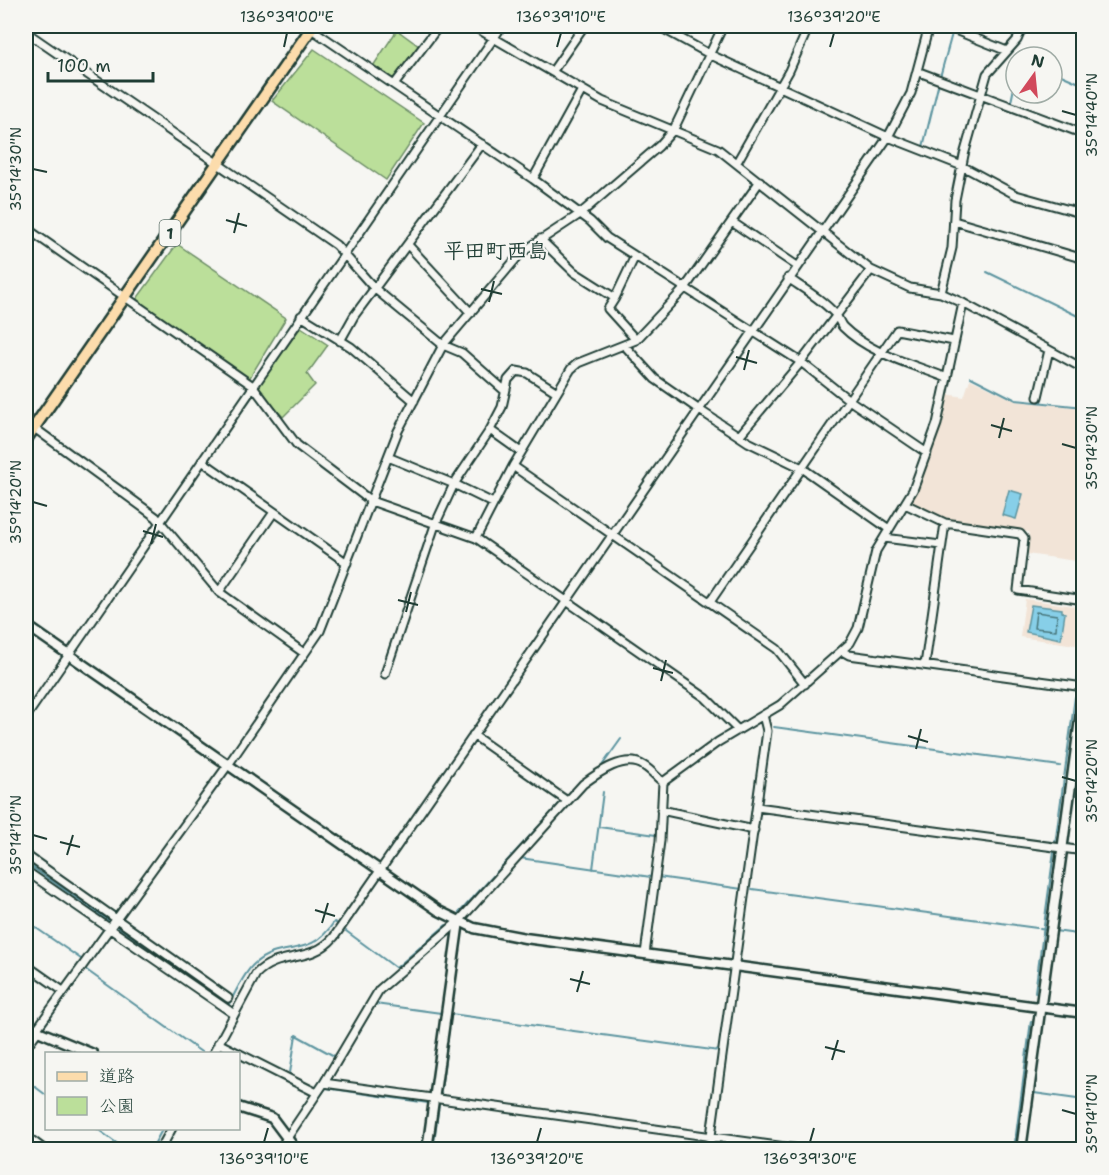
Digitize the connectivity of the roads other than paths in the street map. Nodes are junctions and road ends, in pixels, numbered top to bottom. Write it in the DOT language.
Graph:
graph roads {
  1 [pos="310,26"];
  2 [pos="439,26"];
  3 [pos="473,26"];
  4 [pos="502,26"];
  5 [pos="584,26"];
  6 [pos="658,26"];
  7 [pos="723,26"];
  8 [pos="810,26"];
  9 [pos="929,26"];
  10 [pos="945,26"];
  11 [pos="1023,26"];
  12 [pos="26,32"];
  13 [pos="494,38"];
  14 [pos="1012,45"];
  15 [pos="1004,50"];
  16 [pos="1004,53"];
  17 [pos="711,55"];
  18 [pos="552,72"];
  19 [pos="919,72"];
  20 [pos="394,84"];
  21 [pos="780,86"];
  22 [pos="582,90"];
  23 [pos="981,94"];
  24 [pos="440,116"];
  25 [pos="674,129"];
  26 [pos="1083,134"];
  27 [pos="888,137"];
  28 [pos="482,144"];
  29 [pos="737,162"];
  30 [pos="218,164"];
  31 [pos="962,166"];
  32 [pos="533,179"];
  33 [pos="760,181"];
  34 [pos="580,214"];
  35 [pos="1083,214"];
  36 [pos="954,221"];
  37 [pos="732,222"];
  38 [pos="26,228"];
  39 [pos="820,231"];
  40 [pos="540,239"];
  41 [pos="408,245"];
  42 [pos="345,253"];
  43 [pos="635,256"];
  44 [pos="1083,259"];
  45 [pos="796,266"];
  46 [pos="871,270"];
  47 [pos="788,278"];
  48 [pos="374,288"];
  49 [pos="685,288"];
  50 [pos="941,293"];
  51 [pos="126,297"];
  52 [pos="615,298"];
  53 [pos="963,303"];
  54 [pos="471,314"];
  55 [pos="301,316"];
  56 [pos="836,316"];
  57 [pos="752,331"];
  58 [pos="636,339"];
  59 [pos="954,340"];
  60 [pos="340,341"];
  61 [pos="443,345"];
  62 [pos="625,346"];
  63 [pos="1049,350"];
  64 [pos="881,352"];
  65 [pos="801,362"];
  66 [pos="1083,369"];
  67 [pos="947,378"];
  68 [pos="253,386"];
  69 [pos="504,390"];
  70 [pos="556,392"];
  71 [pos="1038,397"];
  72 [pos="414,400"];
  73 [pos="849,400"];
  74 [pos="698,409"];
  75 [pos="29,425"];
  76 [pos="490,430"];
  77 [pos="739,436"];
  78 [pos="26,439"];
  79 [pos="522,452"];
  80 [pos="927,453"];
  81 [pos="388,457"];
  82 [pos="202,460"];
  83 [pos="513,466"];
  84 [pos="802,468"];
  85 [pos="454,484"];
  86 [pos="371,501"];
  87 [pos="493,504"];
  88 [pos="905,504"];
  89 [pos="274,512"];
  90 [pos="161,522"];
  91 [pos="945,523"];
  92 [pos="435,525"];
  93 [pos="890,529"];
  94 [pos="612,534"];
  95 [pos="476,538"];
  96 [pos="884,538"];
  97 [pos="942,545"];
  98 [pos="347,563"];
  99 [pos="219,592"];
  100 [pos="566,600"];
  101 [pos="1083,600"];
  102 [pos="710,602"];
  103 [pos="26,625"];
  104 [pos="842,651"];
  105 [pos="304,653"];
  106 [pos="69,655"];
  107 [pos="925,665"];
  108 [pos="384,674"];
  109 [pos="805,684"];
  110 [pos="1083,689"];
  111 [pos="763,715"];
  112 [pos="26,717"];
  113 [pos="738,730"];
  114 [pos="473,735"];
  115 [pos="228,765"];
  116 [pos="663,782"];
  117 [pos="567,801"];
  118 [pos="757,807"];
  119 [pos="661,810"];
  120 [pos="754,830"];
  121 [pos="1057,848"];
  122 [pos="1083,852"];
  123 [pos="26,855"];
  124 [pos="380,870"];
  125 [pos="26,872"];
  126 [pos="459,921"];
  127 [pos="112,923"];
  128 [pos="645,954"];
  129 [pos="26,965"];
  130 [pos="735,966"];
  131 [pos="63,992"];
  132 [pos="213,993"];
  133 [pos="228,998"];
  134 [pos="1040,1007"];
  135 [pos="1083,1013"];
  136 [pos="234,1014"];
  137 [pos="26,1022"];
  138 [pos="37,1030"];
  139 [pos="218,1043"];
  140 [pos="26,1047"];
  141 [pos="91,1052"];
  142 [pos="214,1052"];
  143 [pos="236,1052"];
  144 [pos="240,1054"];
  145 [pos="324,1083"];
  146 [pos="318,1093"];
  147 [pos="434,1099"];
  148 [pos="240,1108"];
  149 [pos="171,1130"];
  150 [pos="26,1136"];
  151 [pos="288,1136"];
  152 [pos="711,1137"];
  153 [pos="45,1149"];
  154 [pos="160,1149"];
  155 [pos="279,1149"];
  156 [pos="296,1149"];
  157 [pos="426,1149"];
  158 [pos="710,1149"];
  159 [pos="807,1149"];
  160 [pos="1021,1149"];
  1 -- 20 [label="street"];
  1 -- 30 [label="main road, 1"];
  2 -- 20 [label="street"];
  3 -- 13 [label="street"];
  4 -- 13 [label="street"];
  5 -- 18 [label="street"];
  6 -- 17 [label="street"];
  7 -- 17 [label="street"];
  8 -- 21 [label="street"];
  9 -- 19 [label="street"];
  10 -- 15 [label="street"];
  11 -- 14 [label="street"];
  12 -- 30 [label="street"];
  13 -- 18 [label="street"];
  13 -- 24 [label="street"];
  16 -- 23 [label="street"];
  17 -- 21 [label="street"];
  17 -- 25 [label="street"];
  18 -- 22 [label="street"];
  19 -- 23 [label="street"];
  19 -- 27 [label="street"];
  20 -- 24 [label="street"];
  21 -- 27 [label="street"];
  21 -- 29 [label="street"];
  22 -- 25 [label="street"];
  22 -- 32 [label="street"];
  23 -- 26 [label="street"];
  23 -- 31 [label="street"];
  24 -- 28 [label="street"];
  24 -- 42 [label="street"];
  25 -- 29 [label="street"];
  25 -- 34 [label="street"];
  27 -- 31 [label="street"];
  27 -- 39 [label="street"];
  28 -- 32 [label="street"];
  28 -- 41 [label="street"];
  29 -- 33 [label="street"];
  30 -- 42 [label="street"];
  30 -- 51 [label="main road, 1"];
  31 -- 35 [label="street"];
  31 -- 36 [label="street"];
  32 -- 34 [label="street"];
  33 -- 37 [label="street"];
  33 -- 39 [label="street"];
  34 -- 40 [label="street"];
  34 -- 43 [label="street"];
  36 -- 44 [label="street"];
  36 -- 50 [label="street"];
  37 -- 45 [label="street"];
  37 -- 49 [label="street"];
  38 -- 51 [label="street"];
  39 -- 45 [label="street"];
  39 -- 46 [label="street"];
  40 -- 52 [label="street"];
  40 -- 54 [label="street"];
  41 -- 48 [label="street"];
  41 -- 54 [label="street"];
  42 -- 48 [label="street"];
  42 -- 55 [label="street"];
  43 -- 49 [label="street"];
  43 -- 52 [label="street"];
  45 -- 47 [label="street"];
  46 -- 50 [label="street"];
  46 -- 56 [label="street"];
  47 -- 56 [label="street"];
  47 -- 57 [label="street"];
  48 -- 60 [label="street"];
  48 -- 61 [label="street"];
  49 -- 57 [label="street"];
  49 -- 58 [label="street"];
  50 -- 53 [label="street"];
  51 -- 68 [label="street"];
  51 -- 75 [label="main road, 1"];
  52 -- 58 [label="street"];
  53 -- 59 [label="street"];
  53 -- 63 [label="street"];
  54 -- 61 [label="street"];
  55 -- 60 [label="street"];
  55 -- 68 [label="street"];
  56 -- 64 [label="street"];
  56 -- 65 [label="street"];
  57 -- 65 [label="street"];
  57 -- 74 [label="street"];
  58 -- 62 [label="street"];
  59 -- 64 [label="street"];
  59 -- 67 [label="street"];
  60 -- 72 [label="street"];
  61 -- 69 [label="street"];
  61 -- 72 [label="street"];
  62 -- 70 [label="street"];
  62 -- 74 [label="street"];
  63 -- 66 [label="street"];
  63 -- 71 [label="street"];
  64 -- 67 [label="street"];
  64 -- 73 [label="street"];
  65 -- 73 [label="street"];
  65 -- 77 [label="street"];
  67 -- 80 [label="street"];
  68 -- 82 [label="street"];
  68 -- 86 [label="street"];
  69 -- 70 [label="street"];
  69 -- 76 [label="street"];
  70 -- 79 [label="street"];
  72 -- 81 [label="street"];
  73 -- 80 [label="street"];
  73 -- 84 [label="street"];
  74 -- 77 [label="street"];
  74 -- 94 [label="street"];
  75 -- 78 [label="main road, 1"];
  75 -- 90 [label="street"];
  76 -- 79 [label="street"];
  76 -- 85 [label="street"];
  77 -- 84 [label="street"];
  79 -- 83 [label="street"];
  80 -- 88 [label="street"];
  81 -- 85 [label="street"];
  81 -- 86 [label="street"];
  82 -- 89 [label="street"];
  82 -- 90 [label="street"];
  83 -- 87 [label="street"];
  83 -- 94 [label="street"];
  84 -- 93 [label="street"];
  84 -- 102 [label="street"];
  85 -- 87 [label="street"];
  85 -- 92 [label="street"];
  86 -- 92 [label="street"];
  86 -- 98 [label="street"];
  87 -- 95 [label="street"];
  88 -- 91 [label="street"];
  88 -- 93 [label="street"];
  89 -- 98 [label="street"];
  89 -- 99 [label="street"];
  90 -- 99 [label="street"];
  90 -- 106 [label="street"];
  91 -- 97 [label="street"];
  91 -- 101 [label="street"];
  92 -- 95 [label="street"];
  92 -- 108 [label="street"];
  93 -- 96 [label="street"];
  94 -- 100 [label="street"];
  94 -- 102 [label="street"];
  95 -- 100 [label="street"];
  96 -- 97 [label="street"];
  96 -- 104 [label="street"];
  97 -- 107 [label="street"];
  98 -- 105 [label="street"];
  99 -- 105 [label="street"];
  100 -- 113 [label="street"];
  100 -- 114 [label="street"];
  102 -- 109 [label="street"];
  103 -- 106 [label="street"];
  104 -- 107 [label="street"];
  104 -- 109 [label="street"];
  105 -- 115 [label="street"];
  106 -- 112 [label="street"];
  106 -- 115 [label="street"];
  107 -- 110 [label="street"];
  109 -- 111 [label="street"];
  110 -- 121 [label="street"];
  111 -- 113 [label="street"];
  111 -- 118 [label="street"];
  113 -- 116 [label="street"];
  114 -- 117 [label="street"];
  114 -- 124 [label="street"];
  115 -- 124 [label="street"];
  115 -- 127 [label="street"];
  116 -- 117 [label="street"];
  116 -- 119 [label="street"];
  117 -- 126 [label="street"];
  118 -- 120 [label="street"];
  118 -- 121 [label="street"];
  119 -- 120 [label="street"];
  119 -- 128 [label="street"];
  120 -- 130 [label="street"];
  121 -- 122 [label="street"];
  121 -- 134 [label="street"];
  123 -- 127 [label="street"];
  124 -- 126 [label="street"];
  124 -- 136 [label="street"];
  125 -- 127 [label="street"];
  126 -- 128 [label="street"];
  126 -- 145 [label="street"];
  126 -- 147 [label="street"];
  127 -- 131 [label="street"];
  127 -- 132 [label="street"];
  127 -- 132 [label="street"];
  128 -- 130 [label="street"];
  129 -- 131 [label="street"];
  130 -- 134 [label="street"];
  130 -- 152 [label="street"];
  131 -- 138 [label="street"];
  132 -- 133 [label="street"];
  132 -- 136 [label="street"];
  134 -- 135 [label="street"];
  134 -- 160 [label="street"];
  136 -- 139 [label="street"];
  137 -- 138 [label="street"];
  138 -- 140 [label="street"];
  138 -- 141 [label="street"];
  139 -- 142 [label="street"];
  139 -- 143 [label="street"];
  144 -- 146 [label="street"];
  145 -- 146 [label="street"];
  145 -- 147 [label="street"];
  146 -- 151 [label="street"];
  147 -- 152 [label="street"];
  147 -- 157 [label="street"];
  148 -- 151 [label="street"];
  149 -- 154 [label="street"];
  150 -- 153 [label="street"];
  151 -- 155 [label="street"];
  151 -- 156 [label="street"];
  152 -- 158 [label="street"];
  152 -- 159 [label="street"];
}
